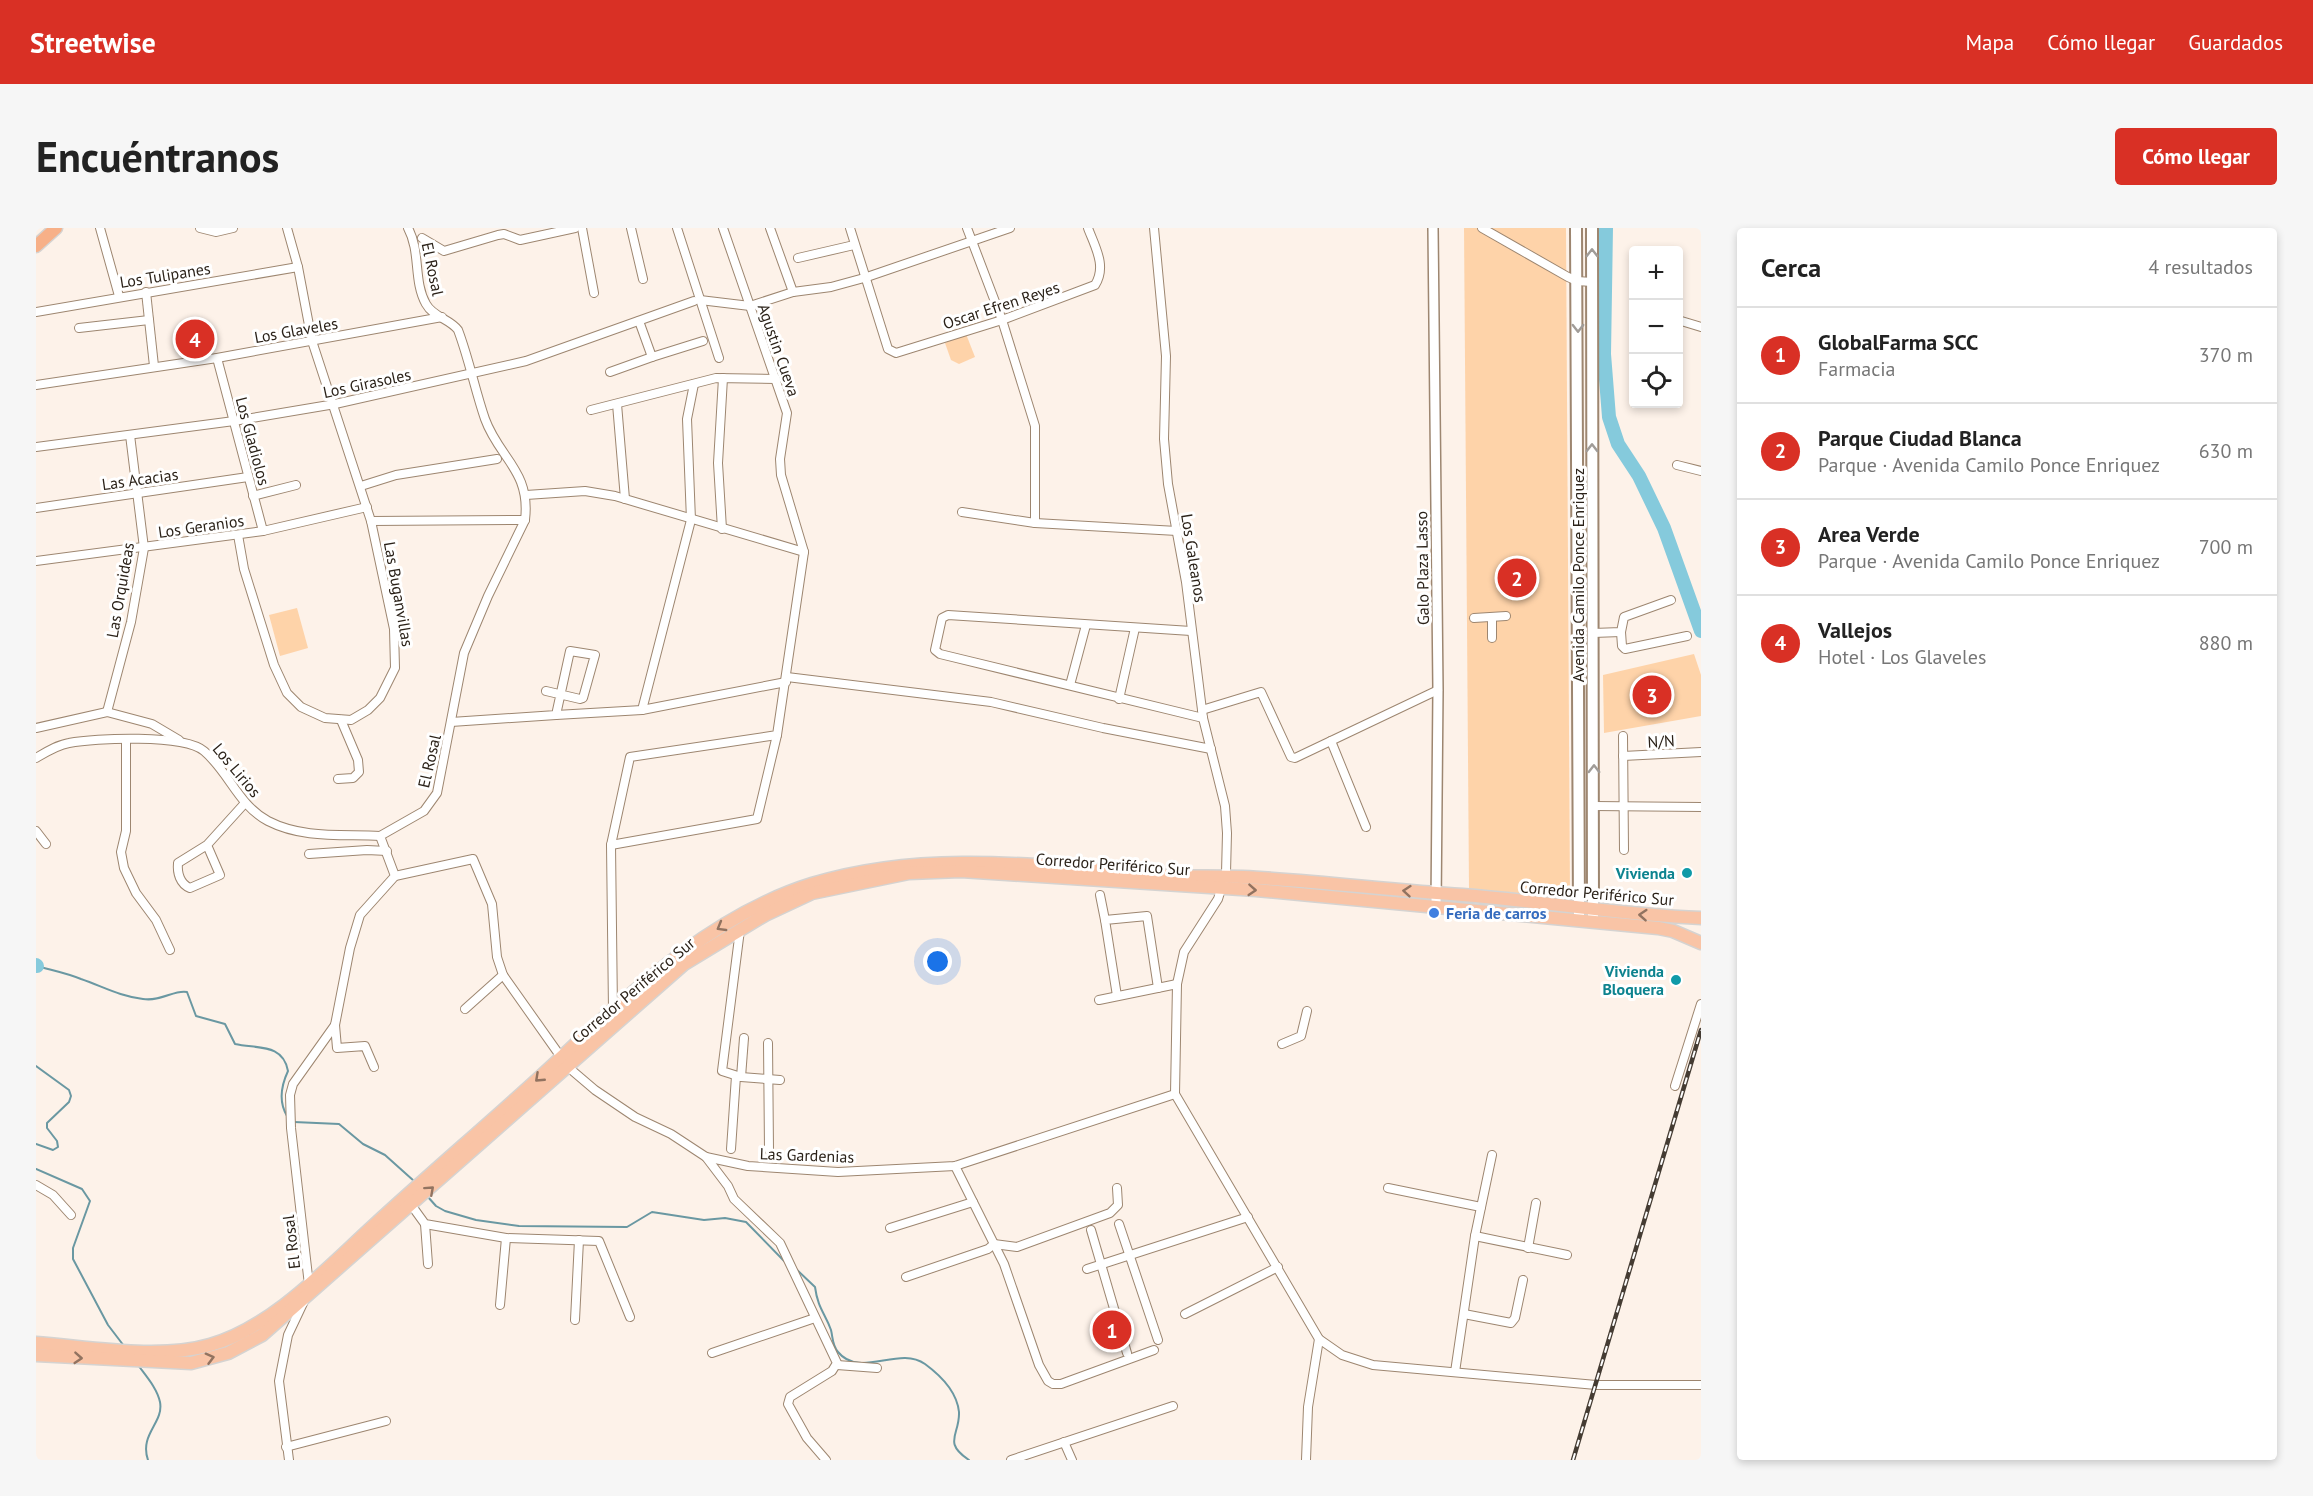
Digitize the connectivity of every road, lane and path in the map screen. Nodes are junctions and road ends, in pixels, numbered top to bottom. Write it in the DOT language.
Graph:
graph roads {
  1 [pos="56,228"];
  2 [pos="100,228"];
  3 [pos="200,228"];
  4 [pos="233,228"];
  5 [pos="287,228"];
  6 [pos="408,228"];
  7 [pos="575,228"];
  8 [pos="582,228"];
  9 [pos="631,228"];
  10 [pos="677,228"];
  11 [pos="723,228"];
  12 [pos="770,228"];
  13 [pos="850,228"];
  14 [pos="967,228"];
  15 [pos="1010,228"];
  16 [pos="1088,228"];
  17 [pos="1154,228"];
  18 [pos="1433,228"];
  19 [pos="1482,228"];
  20 [pos="1576,228"];
  21 [pos="1592,228"];
  22 [pos="422,238"];
  23 [pos="971,241"];
  24 [pos="854,245"];
  25 [pos="36,246"];
  26 [pos="798,258"];
  27 [pos="298,267"];
  28 [pos="864,278"];
  29 [pos="643,279"];
  30 [pos="1577,281"];
  31 [pos="1592,282"];
  32 [pos="146,292"];
  33 [pos="793,292"];
  34 [pos="594,293"];
  35 [pos="119,296"];
  36 [pos="697,301"];
  37 [pos="750,306"];
  38 [pos="36,312"];
  39 [pos="442,317"];
  40 [pos="149,320"];
  41 [pos="1002,320"];
  42 [pos="639,321"];
  43 [pos="1683,322"];
  44 [pos="1701,327"];
  45 [pos="79,328"];
  46 [pos="312,341"];
  47 [pos="703,341"];
  48 [pos="652,357"];
  49 [pos="217,358"];
  50 [pos="719,358"];
  51 [pos="154,366"];
  52 [pos="610,372"];
  53 [pos="472,374"];
  54 [pos="723,378"];
  55 [pos="776,379"];
  56 [pos="694,384"];
  57 [pos="36,385"];
  58 [pos="616,404"];
  59 [pos="335,405"];
  60 [pos="591,410"];
  61 [pos="234,421"];
  62 [pos="130,435"];
  63 [pos="36,447"];
  64 [pos="497,459"];
  65 [pos="1677,465"];
  66 [pos="1701,471"];
  67 [pos="248,477"];
  68 [pos="296,485"];
  69 [pos="361,486"];
  70 [pos="138,492"];
  71 [pos="526,495"];
  72 [pos="253,496"];
  73 [pos="625,499"];
  74 [pos="36,507"];
  75 [pos="367,507"];
  76 [pos="962,513"];
  77 [pos="525,520"];
  78 [pos="691,520"];
  79 [pos="371,521"];
  80 [pos="1035,524"];
  81 [pos="722,529"];
  82 [pos="262,531"];
  83 [pos="1177,531"];
  84 [pos="238,535"];
  85 [pos="144,548"];
  86 [pos="804,552"];
  87 [pos="36,561"];
  88 [pos="1671,600"];
  89 [pos="1506,616"];
  90 [pos="1492,617"];
  91 [pos="1474,618"];
  92 [pos="1086,625"];
  93 [pos="1135,628"];
  94 [pos="1191,631"];
  95 [pos="1621,632"];
  96 [pos="1593,633"];
  97 [pos="1687,636"];
  98 [pos="1492,638"];
  99 [pos="787,679"];
  100 [pos="1070,685"];
  101 [pos="1438,690"];
  102 [pos="546,691"];
  103 [pos="560,693"];
  104 [pos="1119,699"];
  105 [pos="642,710"];
  106 [pos="107,712"];
  107 [pos="1203,714"];
  108 [pos="556,715"];
  109 [pos="341,720"];
  110 [pos="451,722"];
  111 [pos="36,728"];
  112 [pos="777,735"];
  113 [pos="1623,736"];
  114 [pos="126,739"];
  115 [pos="1331,741"];
  116 [pos="181,742"];
  117 [pos="1211,748"];
  118 [pos="1701,752"];
  119 [pos="1623,756"];
  120 [pos="36,758"];
  121 [pos="338,779"];
  122 [pos="245,803"];
  123 [pos="1594,806"];
  124 [pos="1623,807"];
  125 [pos="1701,807"];
  126 [pos="1366,828"];
  127 [pos="36,831"];
  128 [pos="380,836"];
  129 [pos="1579,842"];
  130 [pos="1594,842"];
  131 [pos="46,844"];
  132 [pos="207,845"];
  133 [pos="610,845"];
  134 [pos="1624,850"];
  135 [pos="387,851"];
  136 [pos="309,854"];
  137 [pos="395,876"];
  138 [pos="1223,882"];
  139 [pos="1436,894"];
  140 [pos="1100,895"];
  141 [pos="1436,907"];
  142 [pos="1579,915"];
  143 [pos="1594,916"];
  144 [pos="1701,918"];
  145 [pos="1105,920"];
  146 [pos="741,928"];
  147 [pos="1701,943"];
  148 [pos="170,950"];
  149 [pos="503,975"];
  150 [pos="1178,984"];
  151 [pos="1158,988"];
  152 [pos="1117,996"];
  153 [pos="1099,1000"];
  154 [pos="1701,1004"];
  155 [pos="465,1010"];
  156 [pos="613,1011"];
  157 [pos="1307,1011"];
  158 [pos="335,1025"];
  159 [pos="744,1038"];
  160 [pos="768,1043"];
  161 [pos="1282,1044"];
  162 [pos="566,1061"];
  163 [pos="374,1067"];
  164 [pos="738,1076"];
  165 [pos="767,1080"];
  166 [pos="780,1080"];
  167 [pos="1674,1086"];
  168 [pos="1174,1094"];
  169 [pos="731,1149"];
  170 [pos="769,1150"];
  171 [pos="1492,1155"];
  172 [pos="706,1157"];
  173 [pos="956,1166"];
  174 [pos="36,1185"];
  175 [pos="1117,1188"];
  176 [pos="1388,1188"];
  177 [pos="973,1202"];
  178 [pos="1536,1203"];
  179 [pos="412,1206"];
  180 [pos="1481,1207"];
  181 [pos="71,1215"];
  182 [pos="1248,1217"];
  183 [pos="425,1224"];
  184 [pos="1119,1224"];
  185 [pos="890,1228"];
  186 [pos="1091,1230"];
  187 [pos="1475,1236"];
  188 [pos="506,1238"];
  189 [pos="579,1240"];
  190 [pos="994,1244"];
  191 [pos="1528,1248"];
  192 [pos="1130,1255"];
  193 [pos="1566,1255"];
  194 [pos="428,1264"];
  195 [pos="1100,1265"];
  196 [pos="1278,1267"];
  197 [pos="1087,1269"];
  198 [pos="906,1277"];
  199 [pos="1522,1280"];
  200 [pos="309,1282"];
  201 [pos="306,1298"];
  202 [pos="500,1305"];
  203 [pos="1185,1314"];
  204 [pos="1464,1314"];
  205 [pos="630,1317"];
  206 [pos="815,1318"];
  207 [pos="575,1320"];
  208 [pos="1319,1339"];
  209 [pos="1158,1340"];
  210 [pos="36,1343"];
  211 [pos="1154,1350"];
  212 [pos="712,1353"];
  213 [pos="1127,1353"];
  214 [pos="36,1355"];
  215 [pos="837,1365"];
  216 [pos="877,1368"];
  217 [pos="1455,1372"];
  218 [pos="1701,1385"];
  219 [pos="1173,1406"];
  220 [pos="386,1421"];
  221 [pos="1064,1442"];
  222 [pos="286,1447"];
  223 [pos="289,1460"];
  224 [pos="826,1460"];
  225 [pos="1011,1460"];
  226 [pos="1072,1460"];
  227 [pos="1306,1460"];
  1 -- 25 [label="highway"];
  2 -- 35 [label="street"];
  3 -- 4 [label="street"];
  5 -- 27 [label="street, Las Buganvillas"];
  6 -- 39 [label="street, El Rosal"];
  7 -- 22 [label="street"];
  8 -- 34 [label="street"];
  9 -- 29 [label="street"];
  10 -- 36 [label="street"];
  11 -- 37 [label="street, Agustin Cueva"];
  12 -- 33 [label="street"];
  13 -- 24 [label="street"];
  14 -- 23 [label="street"];
  15 -- 23 [label="street"];
  16 -- 41 [label="street, Oscar Efren Reyes"];
  17 -- 83 [label="street, Los Galeanos"];
  18 -- 101 [label="street, Galo Plaza Lasso"];
  19 -- 30 [label="street"];
  20 -- 30 [label="main road, Avenida Camilo Ponce Enriquez"];
  31 -- 21 [label="main road, Avenida Camilo Ponce Enriquez, one-way"];
  23 -- 28 [label="street"];
  23 -- 41 [label="street"];
  24 -- 26 [label="street"];
  24 -- 28 [label="street"];
  27 -- 32 [label="street, Los Tulipanes"];
  27 -- 46 [label="street, Las Buganvillas"];
  28 -- 33 [label="street"];
  28 -- 41 [label="street, Oscar Efren Reyes"];
  30 -- 31 [label="street"];
  30 -- 129 [label="main road, Avenida Camilo Ponce Enriquez, one-way"];
  96 -- 31 [label="main road, Avenida Camilo Ponce Enriquez, one-way"];
  32 -- 35 [label="street, Los Tulipanes"];
  32 -- 40 [label="street"];
  33 -- 37 [label="street"];
  35 -- 38 [label="street, Los Tulipanes"];
  36 -- 37 [label="street"];
  36 -- 42 [label="street, Los Girasoles"];
  36 -- 50 [label="street"];
  37 -- 55 [label="street, Agustin Cueva"];
  39 -- 46 [label="street, Los Glaveles"];
  39 -- 53 [label="street, El Rosal"];
  40 -- 45 [label="street"];
  40 -- 51 [label="street"];
  41 -- 80 [label="street"];
  42 -- 48 [label="street"];
  42 -- 53 [label="street, Los Girasoles"];
  43 -- 44 [label="street"];
  46 -- 49 [label="street, Los Glaveles"];
  46 -- 59 [label="street, Las Buganvillas"];
  47 -- 48 [label="street"];
  48 -- 52 [label="street"];
  49 -- 51 [label="street, Los Glaveles"];
  49 -- 61 [label="street, Los Gladiolos"];
  51 -- 57 [label="street, Los Glaveles"];
  53 -- 59 [label="street, Los Girasoles"];
  53 -- 71 [label="street, El Rosal"];
  54 -- 55 [label="street"];
  54 -- 56 [label="street"];
  54 -- 81 [label="street"];
  55 -- 86 [label="street, Agustin Cueva"];
  56 -- 58 [label="street"];
  56 -- 78 [label="street"];
  58 -- 60 [label="street"];
  58 -- 73 [label="street"];
  59 -- 61 [label="street, Los Girasoles"];
  59 -- 69 [label="street, Las Buganvillas"];
  61 -- 62 [label="street, Los Girasoles"];
  61 -- 67 [label="street, Los Gladiolos"];
  62 -- 63 [label="street, Los Girasoles"];
  62 -- 70 [label="street, Las Orquideas"];
  64 -- 69 [label="street"];
  65 -- 66 [label="street"];
  67 -- 70 [label="street, Las Acacias"];
  67 -- 72 [label="street, Los Gladiolos"];
  68 -- 72 [label="street"];
  69 -- 75 [label="street, Las Buganvillas"];
  70 -- 74 [label="street, Las Acacias"];
  70 -- 85 [label="street, Las Orquideas"];
  71 -- 73 [label="street"];
  71 -- 77 [label="street, El Rosal"];
  72 -- 82 [label="street, Los Gladiolos"];
  73 -- 78 [label="street"];
  75 -- 79 [label="street, Las Buganvillas"];
  75 -- 82 [label="street, Los Geranios"];
  76 -- 80 [label="street"];
  77 -- 79 [label="street"];
  77 -- 110 [label="street, El Rosal"];
  78 -- 81 [label="street"];
  78 -- 105 [label="street"];
  79 -- 109 [label="street, Las Buganvillas"];
  80 -- 83 [label="street"];
  81 -- 86 [label="street"];
  82 -- 84 [label="street, Los Geranios"];
  83 -- 94 [label="street, Los Galeanos"];
  84 -- 85 [label="street, Los Geranios"];
  84 -- 109 [label="street"];
  85 -- 87 [label="street, Los Geranios"];
  85 -- 106 [label="street, Las Orquideas"];
  86 -- 99 [label="street"];
  88 -- 95 [label="street"];
  89 -- 90 [label="street"];
  90 -- 91 [label="street"];
  90 -- 98 [label="street"];
  92 -- 93 [label="street"];
  92 -- 100 [label="street"];
  92 -- 100 [label="street"];
  93 -- 94 [label="street"];
  93 -- 104 [label="street"];
  94 -- 107 [label="street, Los Galeanos"];
  95 -- 96 [label="street"];
  95 -- 97 [label="street"];
  123 -- 96 [label="main road, Avenida Camilo Ponce Enriquez, one-way"];
  99 -- 105 [label="street"];
  99 -- 112 [label="street"];
  99 -- 117 [label="street"];
  100 -- 104 [label="street"];
  101 -- 115 [label="street"];
  101 -- 139 [label="street, Galo Plaza Lasso"];
  102 -- 103 [label="street"];
  103 -- 103 [label="street"];
  103 -- 108 [label="street"];
  104 -- 107 [label="street"];
  105 -- 108 [label="street"];
  106 -- 111 [label="street"];
  106 -- 116 [label="street"];
  107 -- 115 [label="street"];
  107 -- 117 [label="street, Los Galeanos"];
  108 -- 110 [label="street"];
  109 -- 121 [label="street"];
  110 -- 128 [label="street, El Rosal"];
  112 -- 133 [label="street"];
  112 -- 133 [label="street"];
  113 -- 119 [label="street"];
  114 -- 116 [label="street, Los Lirios"];
  114 -- 120 [label="street, Los Lirios"];
  114 -- 148 [label="street"];
  115 -- 126 [label="street"];
  116 -- 122 [label="street, Los Lirios"];
  117 -- 138 [label="street, Los Galeanos"];
  118 -- 119 [label="street, N/N"];
  119 -- 124 [label="street"];
  122 -- 128 [label="street, Los Lirios"];
  122 -- 132 [label="street"];
  123 -- 124 [label="street"];
  123 -- 130 [label="main road, Avenida Camilo Ponce Enriquez"];
  124 -- 125 [label="street"];
  124 -- 134 [label="street"];
  127 -- 131 [label="street"];
  128 -- 135 [label="street"];
  129 -- 130 [label="main road"];
  129 -- 142 [label="main road, Avenida Camilo Ponce Enriquez"];
  130 -- 143 [label="main road, Avenida Camilo Ponce Enriquez"];
  132 -- 132 [label="street"];
  133 -- 156 [label="street"];
  135 -- 136 [label="street"];
  135 -- 137 [label="street"];
  137 -- 149 [label="street, Las Gardenias"];
  137 -- 158 [label="street, El Rosal"];
  139 -- 138 [label="main road, Corredor Periférico Sur, one-way"];
  138 -- 141 [label="main road, Corredor Periférico Sur, one-way"];
  138 -- 146 [label="main road, Corredor Periférico Sur"];
  138 -- 150 [label="street"];
  138 -- 156 [label="main road, Corredor Periférico Sur, one-way"];
  139 -- 141 [label="street, Galo Plaza Lasso"];
  139 -- 142 [label="main road, Corredor Periférico Sur"];
  140 -- 145 [label="street"];
  141 -- 142 [label="main road, Corredor Periférico Sur"];
  142 -- 143 [label="main road, Corredor Periférico Sur"];
  144 -- 143 [label="main road, Corredor Periférico Sur, one-way"];
  143 -- 147 [label="main road, Corredor Periférico Sur"];
  145 -- 151 [label="street"];
  145 -- 152 [label="street"];
  146 -- 162 [label="main road, Corredor Periférico Sur"];
  146 -- 164 [label="street"];
  149 -- 155 [label="street"];
  149 -- 162 [label="street, Las Gardenias"];
  150 -- 151 [label="street"];
  150 -- 168 [label="street"];
  151 -- 152 [label="street"];
  152 -- 153 [label="street"];
  154 -- 167 [label="street"];
  156 -- 162 [label="main road, Corredor Periférico Sur"];
  157 -- 161 [label="street"];
  158 -- 163 [label="street"];
  158 -- 200 [label="street, El Rosal"];
  159 -- 164 [label="street"];
  160 -- 165 [label="street"];
  162 -- 172 [label="street, Las Gardenias"];
  179 -- 162 [label="main road, Corredor Periférico Sur, one-way"];
  162 -- 200 [label="main road, Corredor Periférico Sur, one-way"];
  164 -- 165 [label="street"];
  164 -- 169 [label="street"];
  165 -- 166 [label="street"];
  165 -- 170 [label="street"];
  168 -- 173 [label="street, Las Gardenias"];
  168 -- 182 [label="street"];
  171 -- 180 [label="street"];
  172 -- 173 [label="street, Las Gardenias"];
  172 -- 206 [label="street"];
  173 -- 177 [label="street"];
  174 -- 181 [label="street"];
  175 -- 190 [label="street"];
  176 -- 180 [label="street"];
  177 -- 185 [label="street"];
  177 -- 190 [label="street"];
  178 -- 191 [label="street"];
  179 -- 183 [label="street"];
  179 -- 201 [label="main road, Corredor Periférico Sur"];
  180 -- 187 [label="street"];
  182 -- 192 [label="street"];
  182 -- 196 [label="street"];
  183 -- 188 [label="street"];
  183 -- 194 [label="street"];
  184 -- 192 [label="street"];
  186 -- 195 [label="street"];
  187 -- 191 [label="street"];
  187 -- 204 [label="street"];
  188 -- 189 [label="street"];
  188 -- 202 [label="street"];
  189 -- 205 [label="street"];
  189 -- 207 [label="street"];
  190 -- 198 [label="street"];
  190 -- 211 [label="street"];
  191 -- 193 [label="street"];
  192 -- 195 [label="street"];
  192 -- 209 [label="street"];
  195 -- 197 [label="street"];
  195 -- 213 [label="street"];
  196 -- 203 [label="street"];
  196 -- 208 [label="street"];
  199 -- 204 [label="street"];
  200 -- 201 [label="street, El Rosal"];
  200 -- 210 [label="main road, Corredor Periférico Sur"];
  214 -- 201 [label="main road, Corredor Periférico Sur, one-way"];
  201 -- 222 [label="street, El Rosal"];
  204 -- 217 [label="street"];
  206 -- 212 [label="street"];
  206 -- 215 [label="street"];
  208 -- 217 [label="street"];
  208 -- 227 [label="street"];
  215 -- 216 [label="street"];
  215 -- 224 [label="street"];
  217 -- 218 [label="street"];
  219 -- 221 [label="street"];
  220 -- 222 [label="street"];
  221 -- 225 [label="street"];
  221 -- 226 [label="street"];
  222 -- 223 [label="street, El Rosal"];
}
